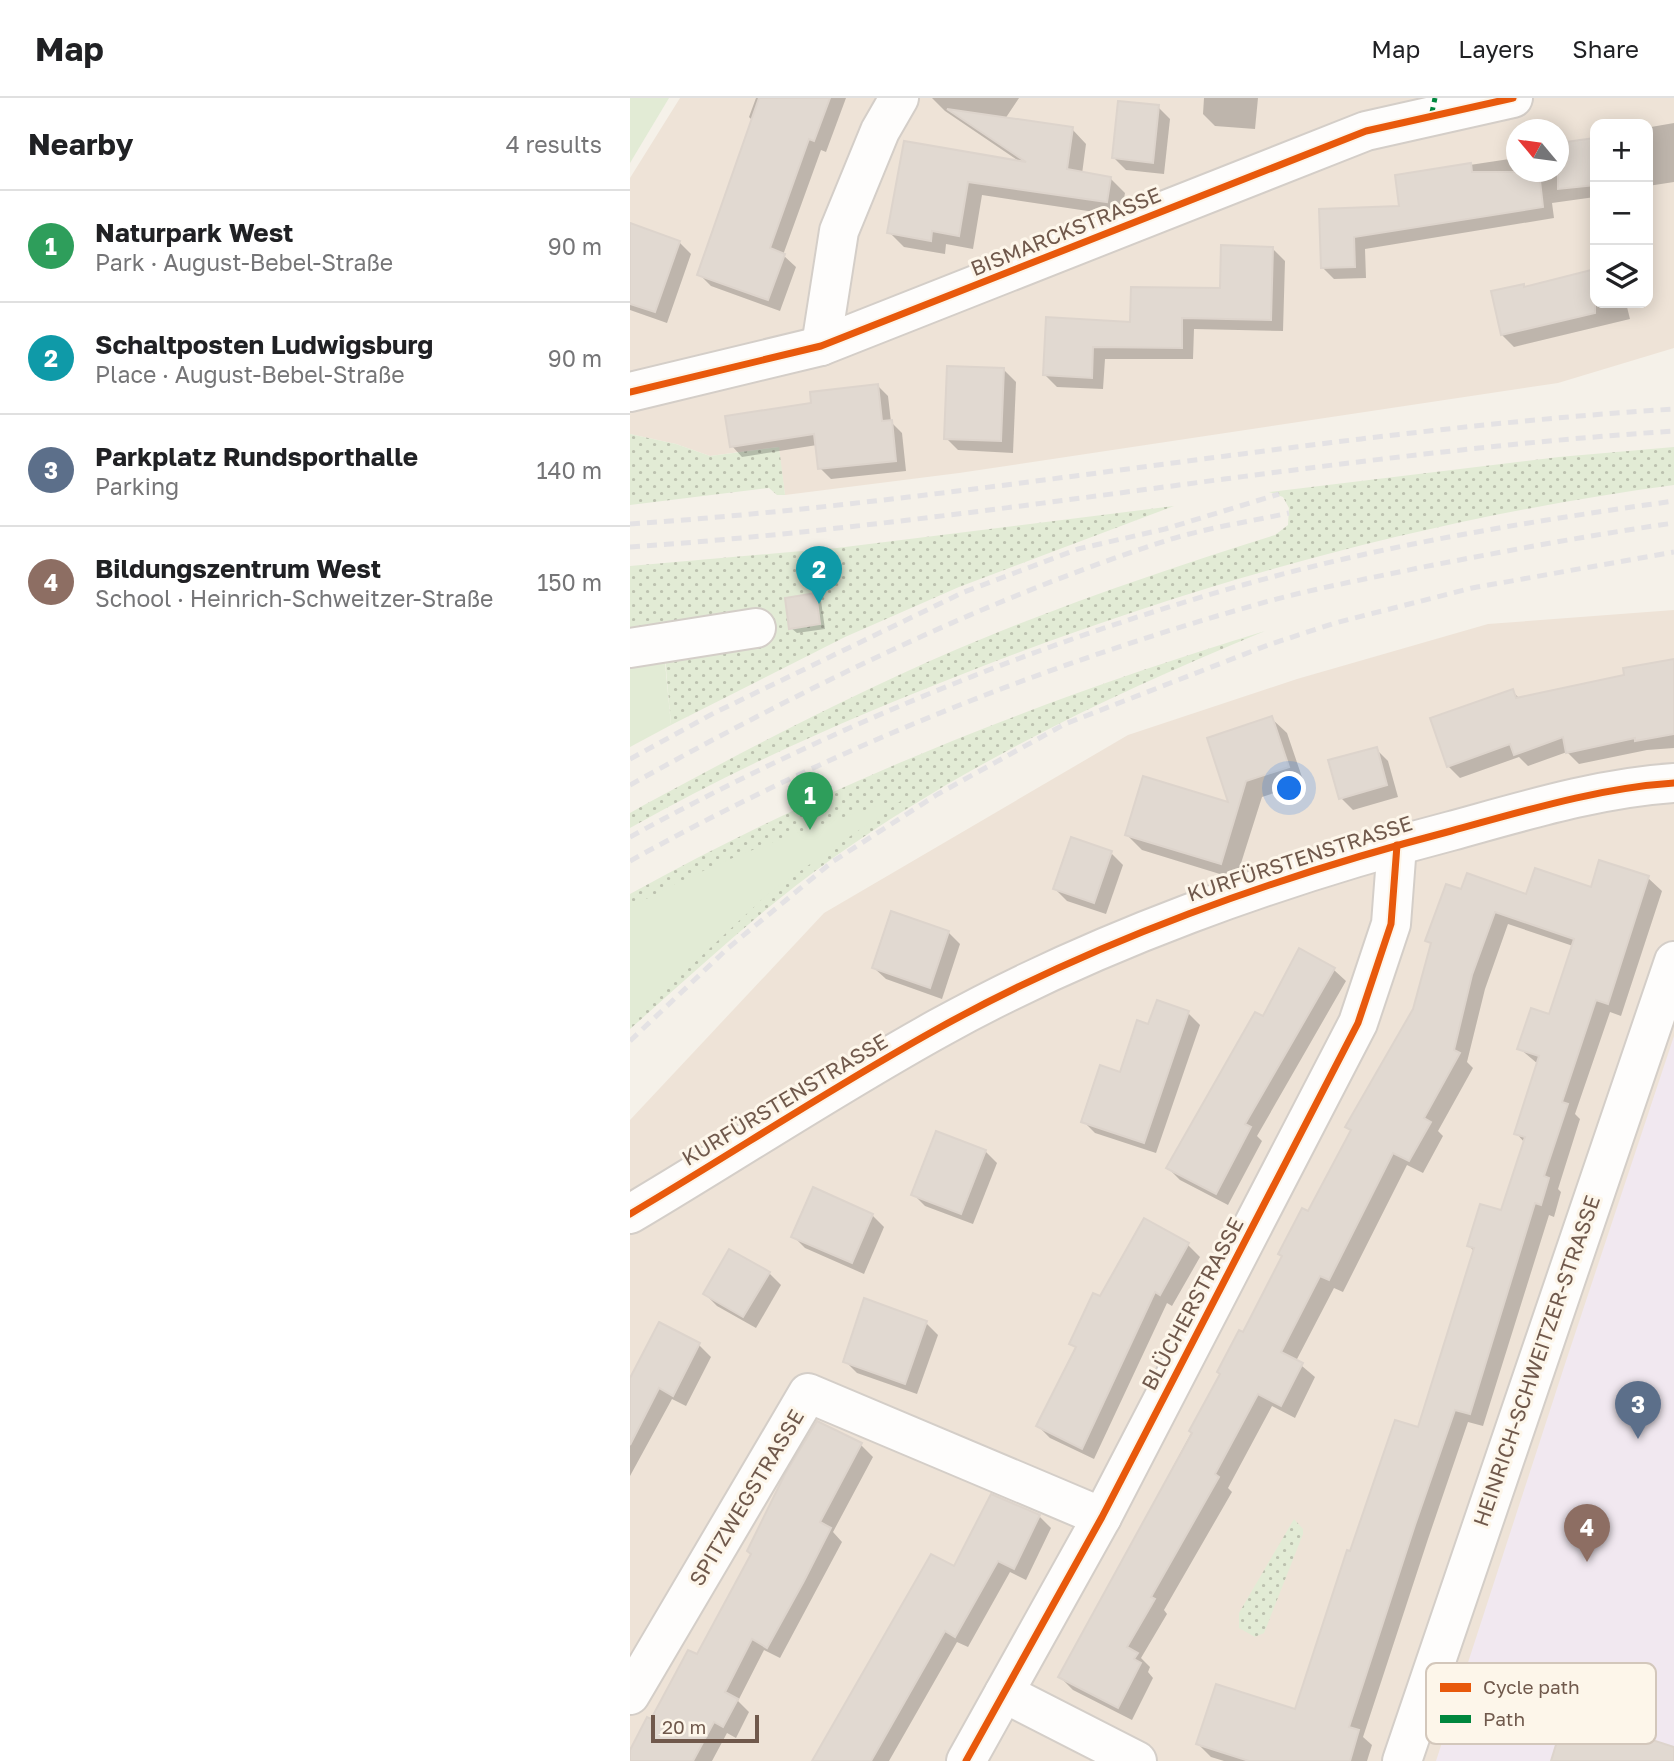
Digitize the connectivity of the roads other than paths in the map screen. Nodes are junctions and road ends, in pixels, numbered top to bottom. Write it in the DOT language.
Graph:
graph roads {
  1 [pos="899,98"];
  2 [pos="1514,98"];
  3 [pos="821,346"];
  4 [pos="630,392"];
  5 [pos="756,628"];
  6 [pos="630,648"];
  7 [pos="1674,783"];
  8 [pos="1397,845"];
  9 [pos="1674,961"];
  10 [pos="630,1214"];
  11 [pos="1102,1517"];
  12 [pos="1435,1663"];
  13 [pos="1426,1690"];
  14 [pos="1004,1693"];
  15 [pos="630,1695"];
  16 [pos="966,1761"];
  17 [pos="1137,1761"];
  18 [pos="1402,1761"];
  1 -- 3 [label="street"];
  2 -- 3 [label="street, BISMARCKSTRASSE"];
  3 -- 4 [label="street, BISMARCKSTRASSE"];
  5 -- 6 [label="street"];
  7 -- 8 [label="street, KURFÜRSTENSTRASSE"];
  8 -- 10 [label="street, KURFÜRSTENSTRASSE"];
  8 -- 11 [label="street, BLÜCHERSTRASSE"];
  9 -- 12 [label="street, HEINRICH-SCHWEITZER-STRASSE"];
  11 -- 14 [label="street, BLÜCHERSTRASSE"];
  11 -- 15 [label="street, SPITZWEGSTRASSE"];
  13 -- 18 [label="street, HEINRICH-SCHWEITZER-STRASSE"];
  14 -- 16 [label="street, BLÜCHERSTRASSE"];
  14 -- 17 [label="street"];
}
